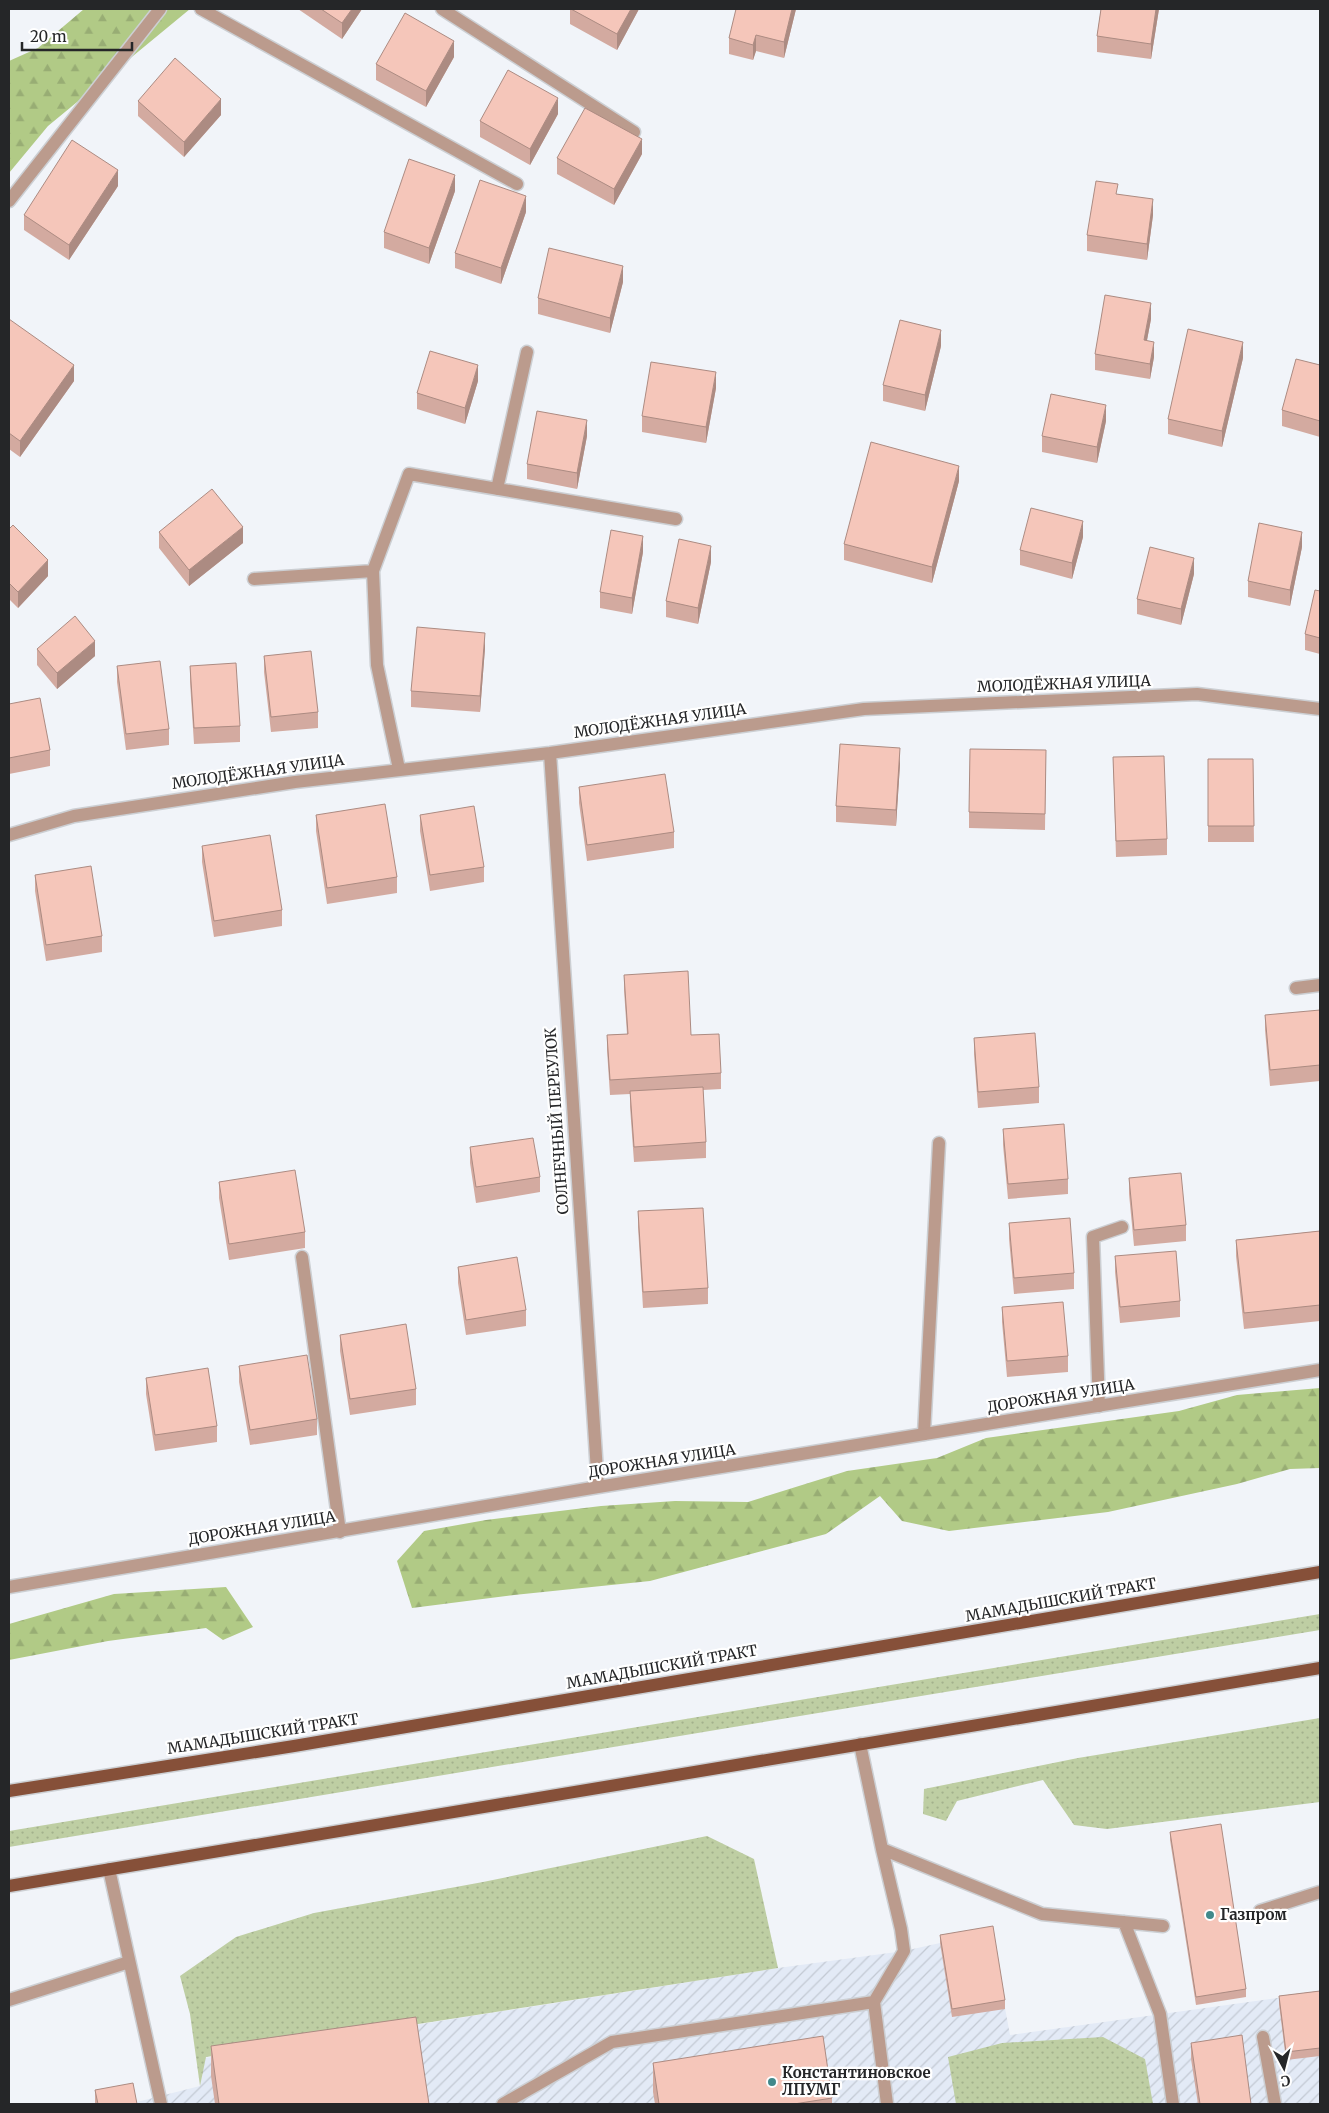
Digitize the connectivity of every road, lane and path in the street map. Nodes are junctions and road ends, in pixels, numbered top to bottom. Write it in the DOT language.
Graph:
graph roads {
  1 [pos="160,9"];
  2 [pos="201,9"];
  3 [pos="442,9"];
  4 [pos="634,132"];
  5 [pos="517,184"];
  6 [pos="9,201"];
  7 [pos="527,352"];
  8 [pos="497,489"];
  9 [pos="676,519"];
  10 [pos="373,571"];
  11 [pos="254,578"];
  12 [pos="1320,709"];
  13 [pos="550,753"];
  14 [pos="399,769"];
  15 [pos="9,835"];
  16 [pos="1320,985"];
  17 [pos="1296,988"];
  18 [pos="938,1144"];
  19 [pos="1122,1226"];
  20 [pos="302,1257"];
  21 [pos="1320,1370"];
  22 [pos="1099,1406"];
  23 [pos="924,1434"];
  24 [pos="598,1487"];
  25 [pos="340,1532"];
  26 [pos="1320,1572"];
  27 [pos="9,1587"];
  28 [pos="1320,1668"];
  29 [pos="860,1744"];
  30 [pos="9,1791"];
  31 [pos="882,1849"];
  32 [pos="109,1869"];
  33 [pos="9,1886"];
  34 [pos="1320,1892"];
  35 [pos="1260,1912"];
  36 [pos="1124,1922"];
  37 [pos="1162,1926"];
  38 [pos="129,1962"];
  39 [pos="9,2000"];
  40 [pos="874,2002"];
  41 [pos="1263,2037"];
  42 [pos="161,2104"];
  43 [pos="503,2104"];
  44 [pos="887,2104"];
  45 [pos="1173,2104"];
  46 [pos="1275,2104"];
  1 -- 6 [label="street"];
  2 -- 5 [label="street"];
  3 -- 4 [label="street"];
  7 -- 8 [label="street"];
  8 -- 9 [label="street"];
  8 -- 10 [label="street"];
  10 -- 11 [label="street"];
  10 -- 14 [label="street"];
  12 -- 13 [label="street, МОЛОДЁЖНАЯ УЛИЦА"];
  13 -- 14 [label="street, МОЛОДЁЖНАЯ УЛИЦА"];
  13 -- 24 [label="street, СОЛНЕЧНЫЙ ПЕРЕУЛОК"];
  14 -- 15 [label="street, МОЛОДЁЖНАЯ УЛИЦА"];
  16 -- 17 [label="street"];
  18 -- 23 [label="street"];
  19 -- 22 [label="street"];
  20 -- 25 [label="street"];
  21 -- 22 [label="street, ДОРОЖНАЯ УЛИЦА"];
  22 -- 23 [label="street, ДОРОЖНАЯ УЛИЦА"];
  23 -- 24 [label="street, ДОРОЖНАЯ УЛИЦА"];
  24 -- 25 [label="street, ДОРОЖНАЯ УЛИЦА"];
  25 -- 27 [label="street, ДОРОЖНАЯ УЛИЦА"];
  26 -- 30 [label="main road, МАМАДЫШСКИЙ ТРАКТ"];
  28 -- 29 [label="main road"];
  29 -- 31 [label="street"];
  29 -- 32 [label="main road"];
  31 -- 36 [label="street"];
  31 -- 40 [label="street"];
  32 -- 33 [label="main road"];
  32 -- 38 [label="street"];
  34 -- 35 [label="street"];
  36 -- 37 [label="street"];
  36 -- 45 [label="street"];
  38 -- 39 [label="street"];
  38 -- 42 [label="street"];
  40 -- 43 [label="street"];
  40 -- 44 [label="street"];
  41 -- 46 [label="street"];
}
